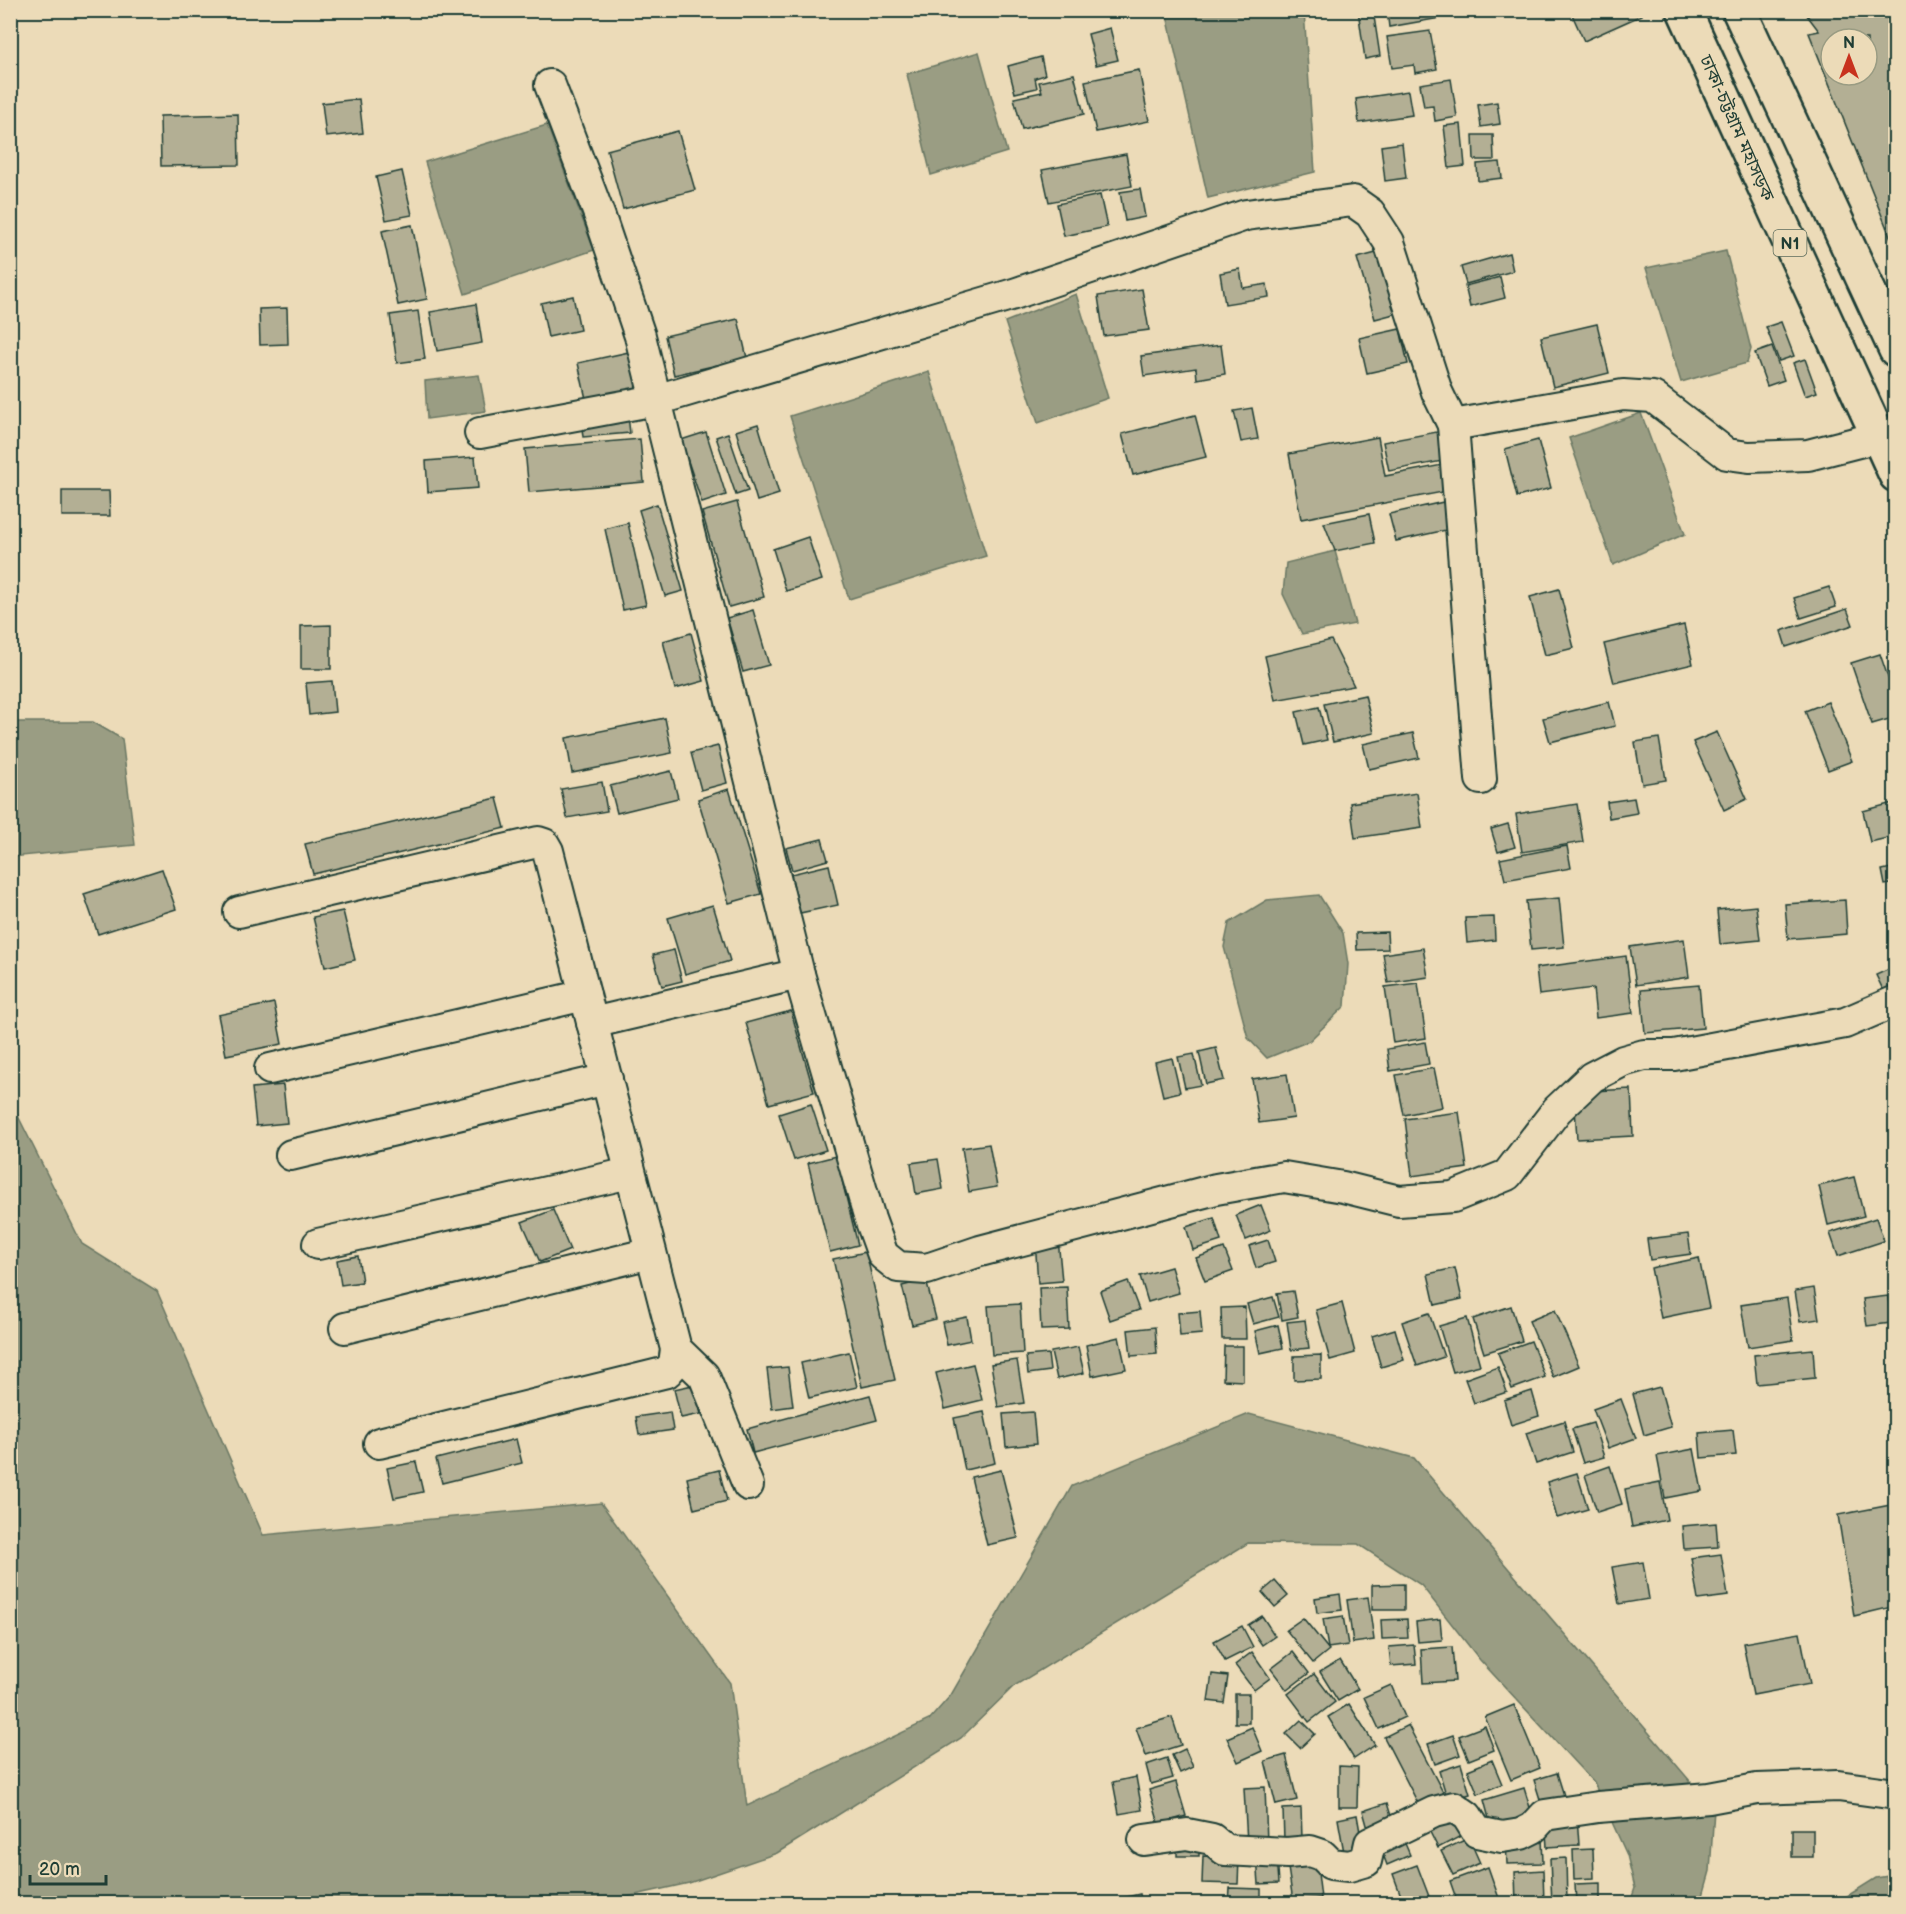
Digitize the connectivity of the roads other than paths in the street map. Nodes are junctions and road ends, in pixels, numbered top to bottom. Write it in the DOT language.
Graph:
graph roads {
  1 [pos="1684,10"];
  2 [pos="1740,10"];
  3 [pos="550,85"];
  4 [pos="1896,350"];
  5 [pos="656,400"];
  6 [pos="1453,425"];
  7 [pos="480,433"];
  8 [pos="1878,437"];
  9 [pos="1896,475"];
  10 [pos="1481,778"];
  11 [pos="238,912"];
  12 [pos="800,975"];
  13 [pos="1896,1001"];
  14 [pos="589,1009"];
  15 [pos="270,1070"];
  16 [pos="607,1079"];
  17 [pos="291,1155"];
  18 [pos="630,1173"];
  19 [pos="318,1244"];
  20 [pos="651,1254"];
  21 [pos="345,1328"];
  22 [pos="676,1349"];
  23 [pos="380,1443"];
  24 [pos="748,1485"];
  25 [pos="1896,1794"];
  26 [pos="1144,1840"];
  1 -- 8 [label="highway, ঢাকা-চট্টগ্রাম মহাসড়ক / N1"];
  2 -- 4 [label="highway"];
  3 -- 5 [label="street"];
  5 -- 6 [label="street"];
  5 -- 7 [label="street"];
  5 -- 12 [label="street"];
  6 -- 8 [label="street"];
  6 -- 10 [label="street"];
  8 -- 9 [label="highway, ঢাকা-চট্টগ্রাম মহাসড়ক / N1"];
  11 -- 14 [label="street"];
  12 -- 13 [label="street"];
  12 -- 14 [label="street"];
  14 -- 15 [label="street"];
  14 -- 16 [label="street"];
  16 -- 17 [label="street"];
  16 -- 18 [label="street"];
  18 -- 19 [label="street"];
  18 -- 20 [label="street"];
  20 -- 21 [label="street"];
  20 -- 22 [label="street"];
  22 -- 23 [label="street"];
  22 -- 24 [label="street"];
  25 -- 26 [label="street"];
}
